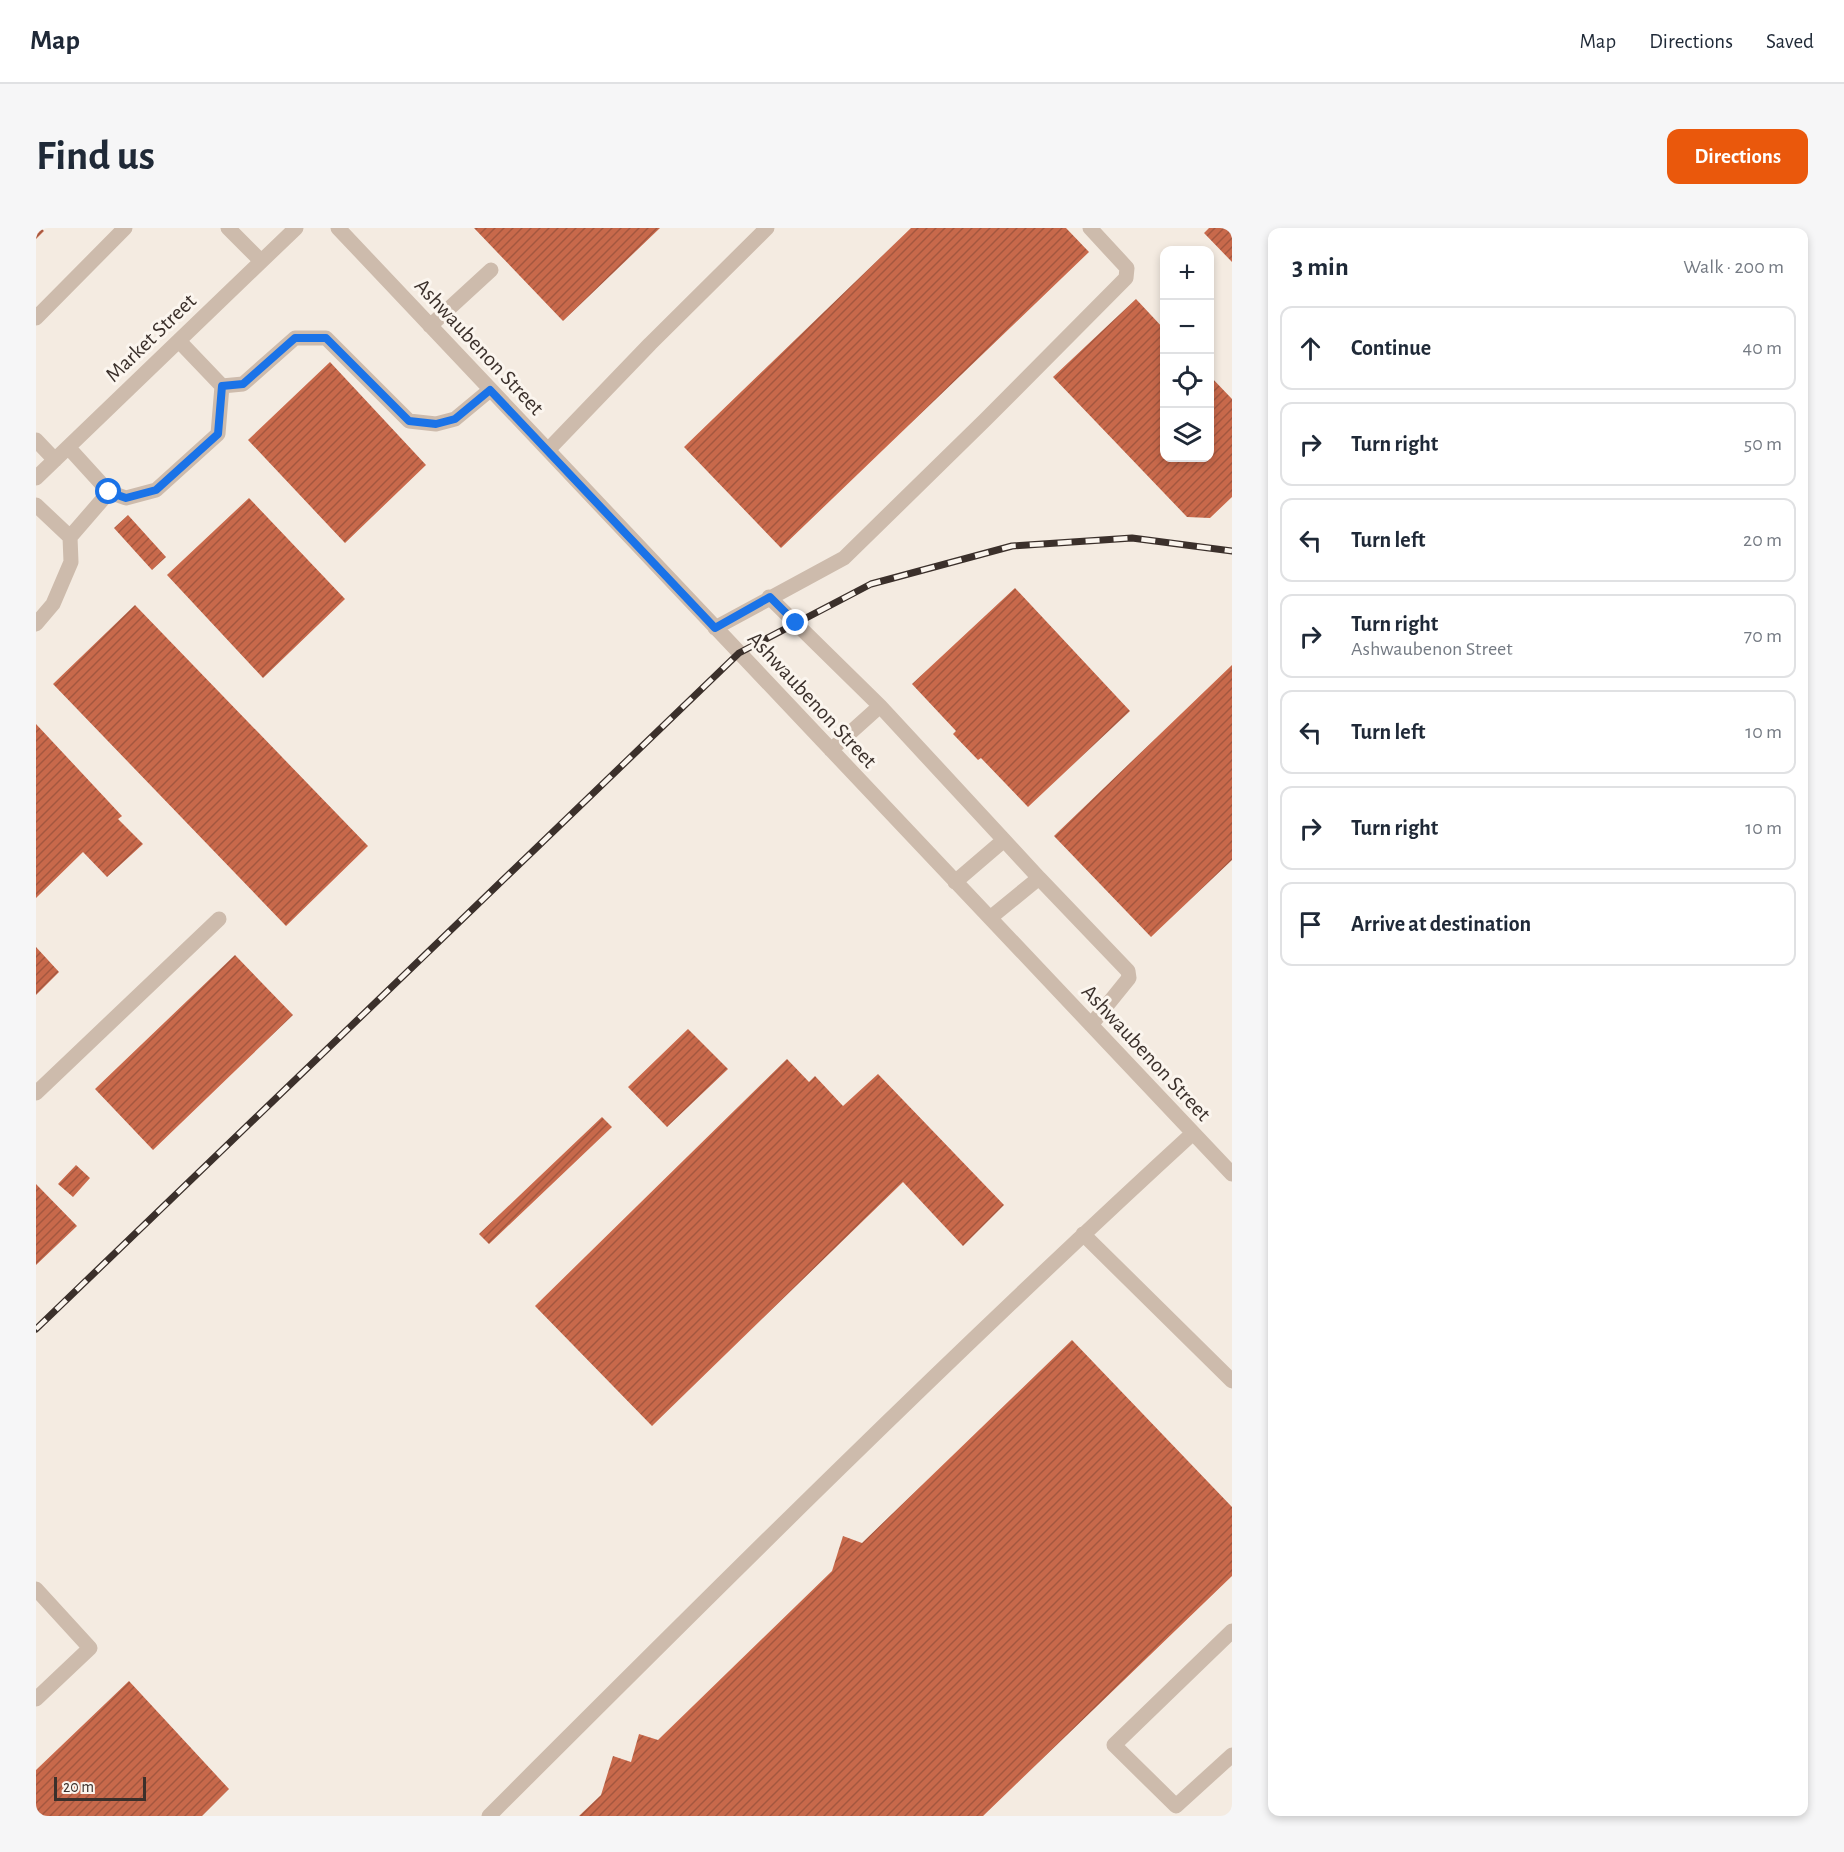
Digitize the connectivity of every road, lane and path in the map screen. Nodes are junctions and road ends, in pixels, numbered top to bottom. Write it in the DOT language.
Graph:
graph roads {
  1 [pos="125,228"];
  2 [pos="228,228"];
  3 [pos="296,228"];
  4 [pos="338,228"];
  5 [pos="767,228"];
  6 [pos="1089,228"];
  7 [pos="261,261"];
  8 [pos="491,270"];
  9 [pos="36,318"];
  10 [pos="430,326"];
  11 [pos="179,341"];
  12 [pos="222,386"];
  13 [pos="490,390"];
  14 [pos="36,440"];
  15 [pos="68,447"];
  16 [pos="548,450"];
  17 [pos="55,460"];
  18 [pos="36,478"];
  19 [pos="109,492"];
  20 [pos="36,505"];
  21 [pos="70,537"];
  22 [pos="770,597"];
  23 [pos="36,624"];
  24 [pos="715,628"];
  25 [pos="880,706"];
  26 [pos="831,750"];
  27 [pos="1004,840"];
  28 [pos="1039,878"];
  29 [pos="955,882"];
  30 [pos="990,918"];
  31 [pos="219,919"];
  32 [pos="1091,1025"];
  33 [pos="36,1093"];
  34 [pos="1193,1133"];
  35 [pos="1232,1174"];
  36 [pos="1083,1234"];
  37 [pos="1232,1381"];
  38 [pos="36,1589"];
  39 [pos="1232,1631"];
  40 [pos="36,1699"];
  41 [pos="1232,1755"];
  42 [pos="489,1816"];
  1 -- 9 [label="street"];
  2 -- 7 [label="street"];
  3 -- 7 [label="street, Market Street"];
  4 -- 10 [label="street, Ashwaubenon Street"];
  5 -- 16 [label="street"];
  6 -- 22 [label="street"];
  7 -- 11 [label="street, Market Street"];
  8 -- 10 [label="street"];
  10 -- 13 [label="street, Ashwaubenon Street"];
  11 -- 12 [label="street"];
  11 -- 15 [label="street, Market Street"];
  12 -- 13 [label="street"];
  12 -- 19 [label="street"];
  13 -- 16 [label="street, Ashwaubenon Street"];
  14 -- 17 [label="street"];
  15 -- 17 [label="street, Market Street"];
  15 -- 19 [label="street"];
  16 -- 24 [label="street, Ashwaubenon Street"];
  17 -- 18 [label="street, Market Street"];
  19 -- 21 [label="street"];
  20 -- 21 [label="street"];
  21 -- 23 [label="street"];
  22 -- 24 [label="street"];
  22 -- 25 [label="street"];
  24 -- 26 [label="street, Ashwaubenon Street"];
  25 -- 26 [label="street"];
  25 -- 27 [label="street"];
  26 -- 29 [label="street, Ashwaubenon Street"];
  27 -- 28 [label="street"];
  27 -- 29 [label="street"];
  28 -- 30 [label="street"];
  28 -- 32 [label="street"];
  29 -- 30 [label="street, Ashwaubenon Street"];
  30 -- 32 [label="street, Ashwaubenon Street"];
  31 -- 33 [label="street"];
  32 -- 34 [label="street, Ashwaubenon Street"];
  34 -- 35 [label="street, Ashwaubenon Street"];
  34 -- 36 [label="street"];
  36 -- 37 [label="street"];
  36 -- 42 [label="street"];
  38 -- 40 [label="street"];
  39 -- 41 [label="street"];
}
